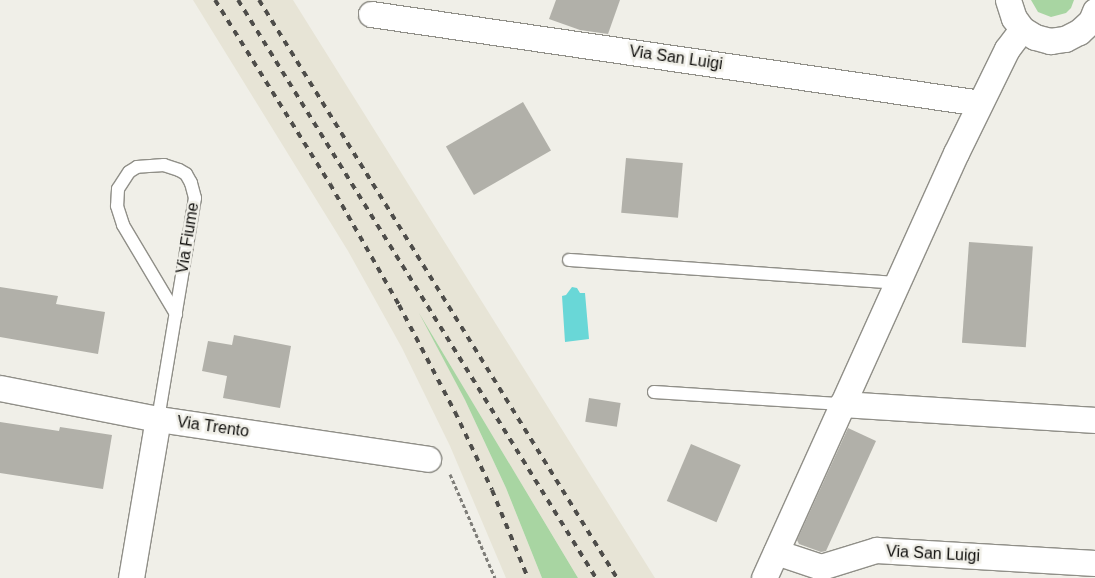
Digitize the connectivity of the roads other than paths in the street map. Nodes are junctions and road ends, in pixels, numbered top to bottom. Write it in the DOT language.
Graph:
graph roads {
  1 [pos="1008,0"];
  2 [pos="1095,11"];
  3 [pos="371,14"];
  4 [pos="1022,29"];
  5 [pos="980,102"];
  6 [pos="569,260"];
  7 [pos="897,283"];
  8 [pos="176,314"];
  9 [pos="0,388"];
  10 [pos="654,392"];
  11 [pos="842,404"];
  12 [pos="158,419"];
  13 [pos="1095,420"];
  14 [pos="428,459"];
  15 [pos="776,552"];
  16 [pos="1095,563"];
  17 [pos="132,578"];
  18 [pos="764,578"];
  1 -- 4 [label="street"];
  2 -- 4 [label="street"];
  3 -- 5 [label="street, Via San Luigi"];
  4 -- 5 [label="street"];
  5 -- 7 [label="street"];
  6 -- 7 [label="lane"];
  7 -- 11 [label="street"];
  8 -- 8 [label="lane, Via Fiume"];
  8 -- 12 [label="lane, Via Fiume"];
  9 -- 12 [label="street, Via Trento"];
  10 -- 11 [label="lane"];
  11 -- 13 [label="street"];
  11 -- 15 [label="street"];
  12 -- 14 [label="street, Via Trento"];
  12 -- 17 [label="street, Via Fiume"];
  15 -- 16 [label="street, Via San Luigi"];
  15 -- 18 [label="street"];
}
